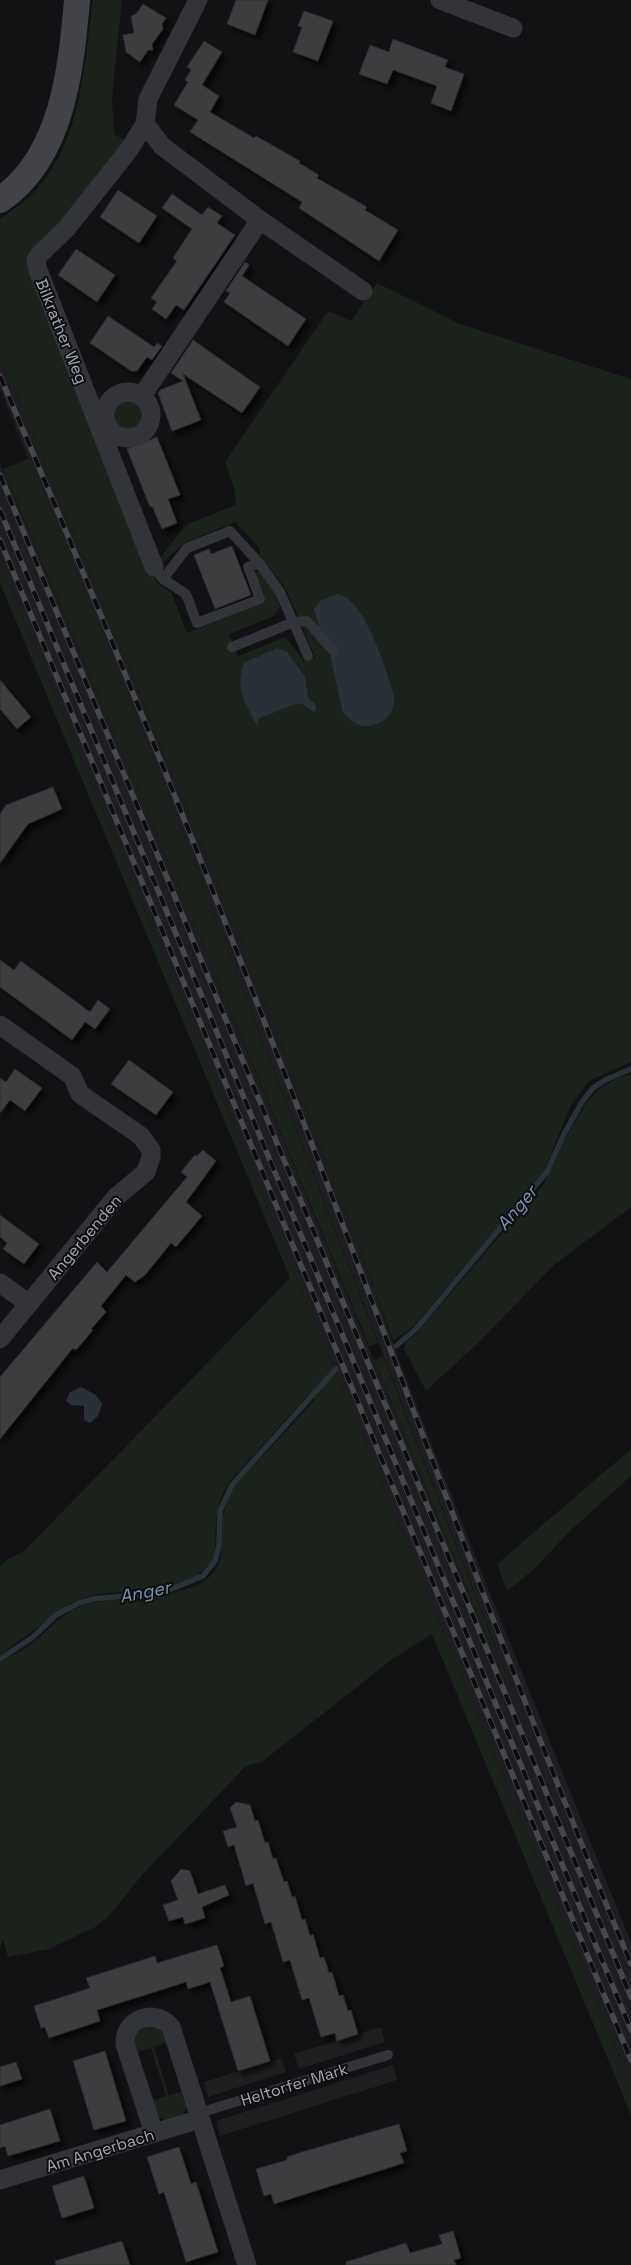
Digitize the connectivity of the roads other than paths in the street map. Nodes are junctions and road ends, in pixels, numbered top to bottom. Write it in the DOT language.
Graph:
graph roads {
  1 [pos="77,0"];
  2 [pos="198,0"];
  3 [pos="440,0"];
  4 [pos="513,28"];
  5 [pos="145,124"];
  6 [pos="0,200"];
  7 [pos="260,220"];
  8 [pos="363,291"];
  9 [pos="142,396"];
  10 [pos="102,423"];
  11 [pos="259,562"];
  12 [pos="159,573"];
  13 [pos="294,622"];
  14 [pos="232,647"];
  15 [pos="334,651"];
  16 [pos="308,656"];
  17 [pos="0,1025"];
  18 [pos="0,1283"];
  19 [pos="29,1304"];
  20 [pos="0,1339"];
  21 [pos="388,2055"];
  22 [pos="199,2116"];
  23 [pos="154,2133"];
  24 [pos="0,2180"];
  25 [pos="247,2265"];
  1 -- 6 [label="main road"];
  2 -- 5 [label="street, Bilkrather Weg"];
  3 -- 4 [label="street"];
  5 -- 7 [label="street"];
  5 -- 10 [label="street, Bilkrather Weg"];
  7 -- 8 [label="street"];
  7 -- 9 [label="street"];
  9 -- 10 [label="street"];
  9 -- 10 [label="street, Bilkrather Weg"];
  10 -- 12 [label="street, Bilkrather Weg"];
  11 -- 12 [label="lane"];
  11 -- 12 [label="lane"];
  11 -- 13 [label="lane"];
  13 -- 14 [label="lane"];
  13 -- 15 [label="lane"];
  13 -- 16 [label="lane"];
  17 -- 19 [label="street, Angerbenden"];
  18 -- 19 [label="street"];
  19 -- 20 [label="street, Angerbenden"];
  21 -- 22 [label="lane, Heltorfer Mark"];
  22 -- 23 [label="street, Am Angerbach"];
  22 -- 23 [label="street"];
  22 -- 25 [label="street"];
  23 -- 24 [label="street, Am Angerbach"];
}
